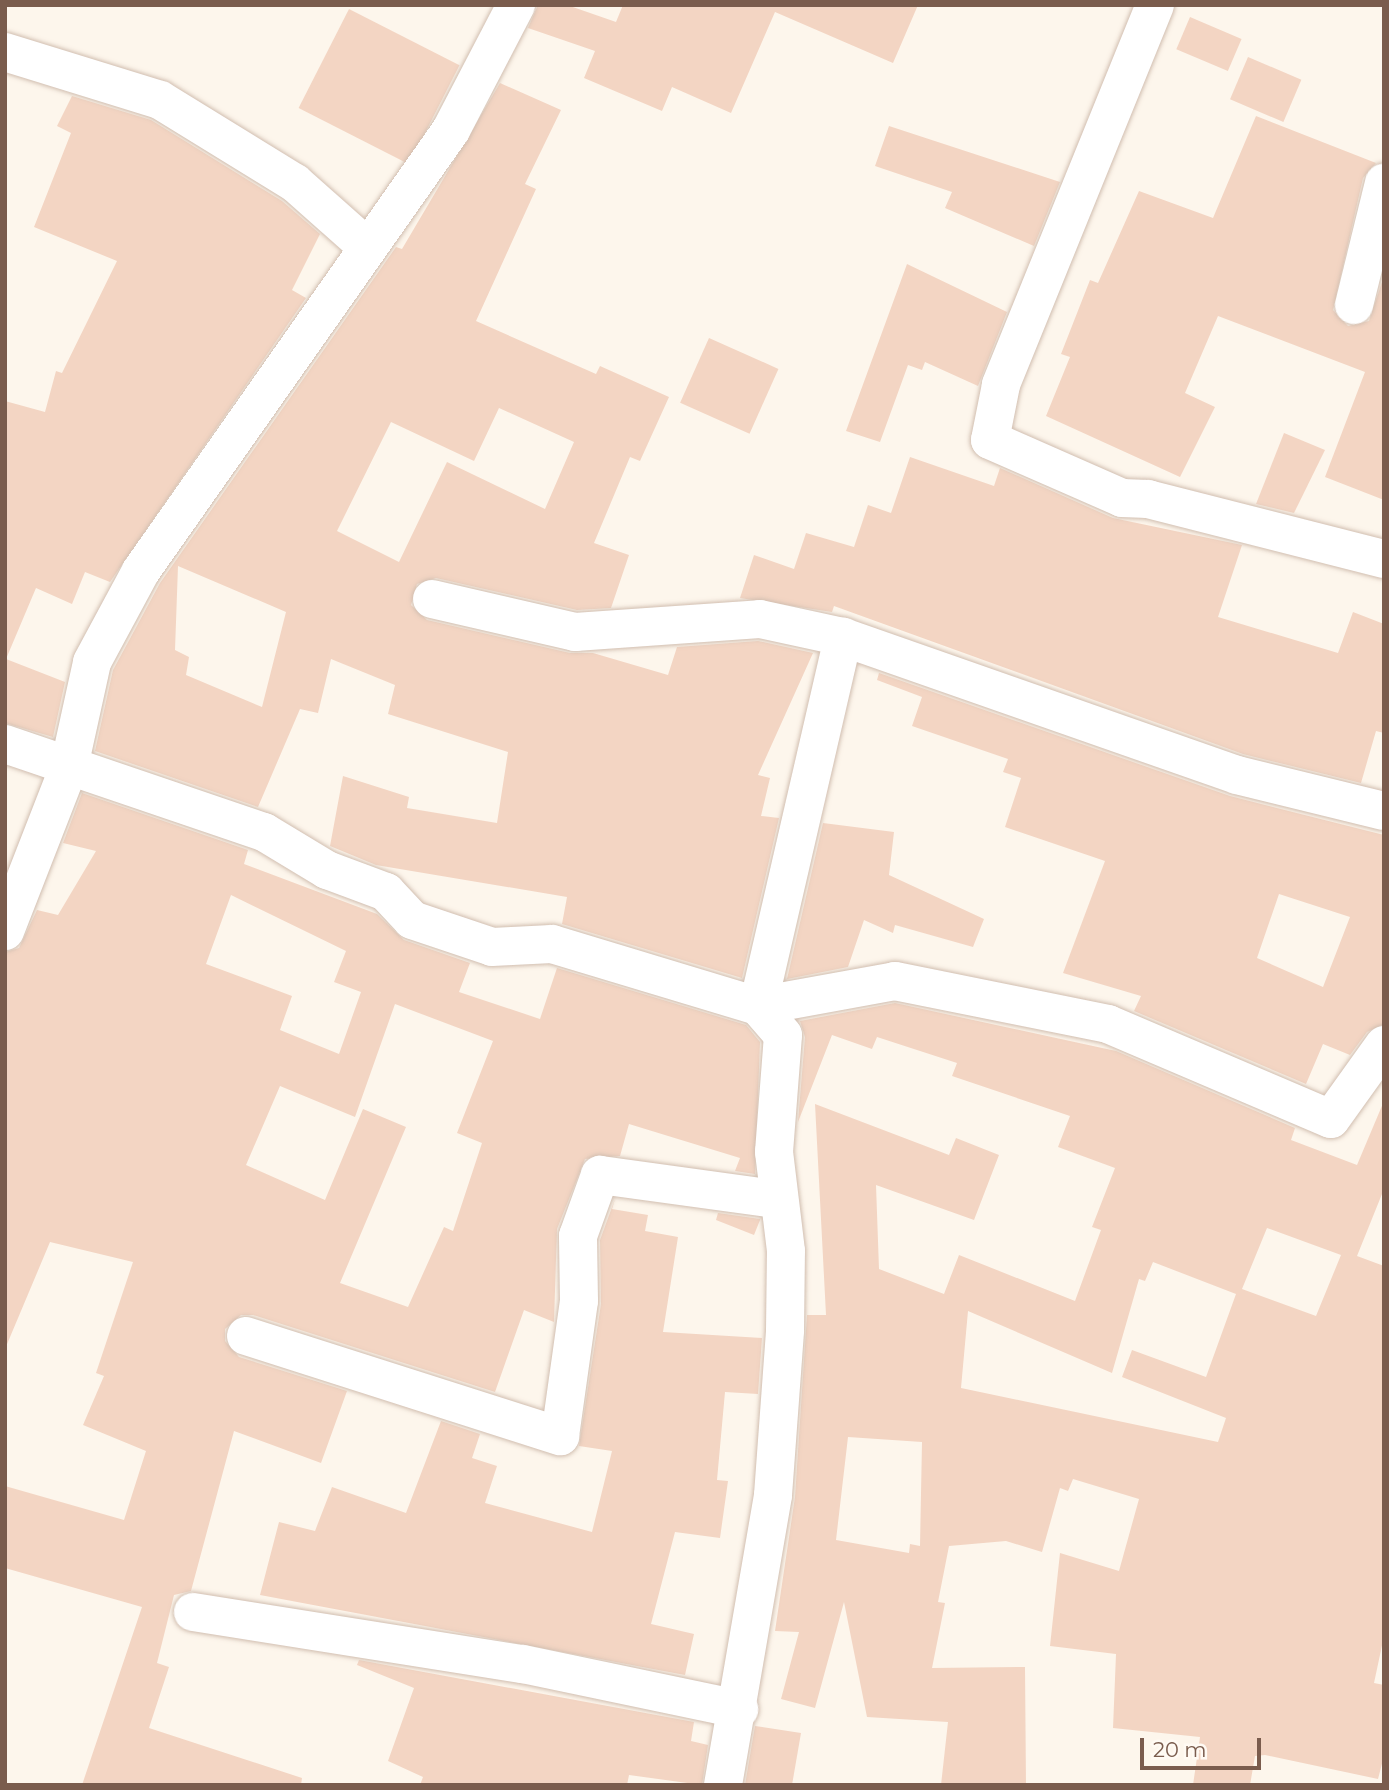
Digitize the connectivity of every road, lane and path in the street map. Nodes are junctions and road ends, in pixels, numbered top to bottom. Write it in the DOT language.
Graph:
graph roads {
  1 [pos="516,5"];
  2 [pos="1155,5"];
  3 [pos="5,52"];
  4 [pos="1384,183"];
  5 [pos="366,247"];
  6 [pos="1354,305"];
  7 [pos="1384,559"];
  8 [pos="432,599"];
  9 [pos="843,637"];
  10 [pos="5,744"];
  11 [pos="69,767"];
  12 [pos="1384,811"];
  13 [pos="5,931"];
  14 [pos="758,1006"];
  15 [pos="1384,1045"];
  16 [pos="776,1199"];
  17 [pos="246,1336"];
  18 [pos="193,1612"];
  19 [pos="739,1709"];
  20 [pos="723,1785"];
  1 -- 5 [label="street"];
  2 -- 7 [label="street"];
  3 -- 5 [label="street"];
  4 -- 6 [label="street"];
  5 -- 11 [label="street"];
  8 -- 9 [label="street"];
  9 -- 12 [label="street"];
  9 -- 14 [label="street"];
  10 -- 11 [label="street"];
  11 -- 13 [label="street"];
  11 -- 14 [label="street"];
  14 -- 15 [label="street"];
  14 -- 16 [label="street"];
  16 -- 17 [label="street"];
  16 -- 19 [label="street"];
  18 -- 19 [label="street"];
  19 -- 20 [label="street"];
}
